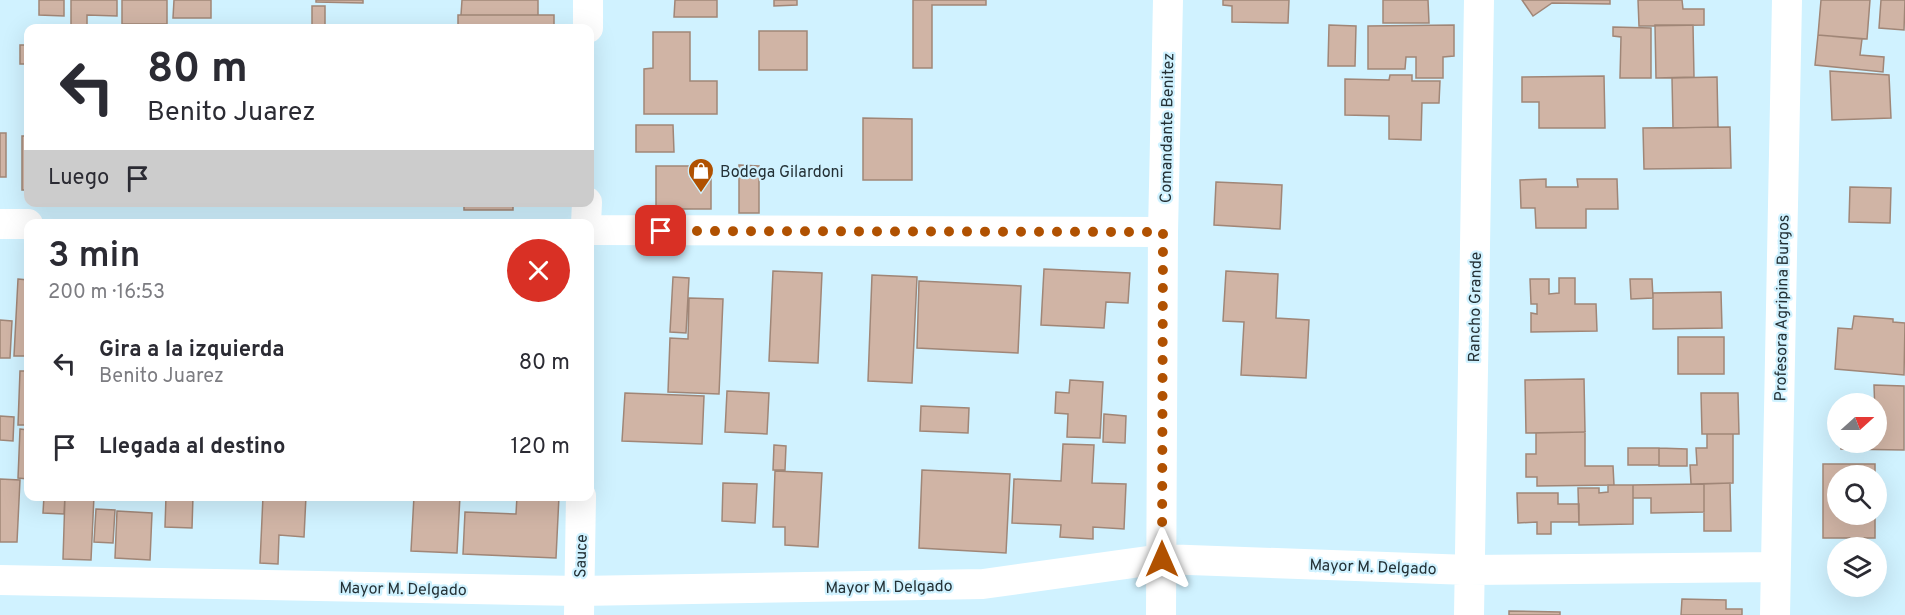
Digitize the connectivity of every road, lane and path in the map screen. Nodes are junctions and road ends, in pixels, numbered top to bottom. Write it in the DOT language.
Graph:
graph roads {
  1 [pos="588,0"];
  2 [pos="1168,0"];
  3 [pos="1479,0"];
  4 [pos="1787,0"];
  5 [pos="588,24"];
  6 [pos="0,224"];
  7 [pos="24,224"];
  8 [pos="594,230"];
  9 [pos="1163,232"];
  10 [pos="581,501"];
  11 [pos="1162,559"];
  12 [pos="1776,567"];
  13 [pos="1469,570"];
  14 [pos="0,580"];
  15 [pos="579,603"];
  16 [pos="1161,615"];
  17 [pos="1468,615"];
  18 [pos="1775,615"];
  1 -- 5 [label="street"];
  2 -- 9 [label="street, Comandante Benitez"];
  3 -- 13 [label="street, Rancho Grande"];
  4 -- 12 [label="street, Profesora Agripina Burgos"];
  6 -- 7 [label="street"];
  8 -- 9 [label="street"];
  9 -- 11 [label="street, Comandante Benitez"];
  10 -- 15 [label="street, Sauce"];
  11 -- 13 [label="street, Mayor M. Delgado"];
  11 -- 15 [label="street, Mayor M. Delgado"];
  11 -- 16 [label="street, Comandante Benitez"];
  12 -- 13 [label="street, Mayor M. Delgado"];
  12 -- 18 [label="street, Profesora Agripina Burgos"];
  13 -- 17 [label="street, Rancho Grande"];
  14 -- 15 [label="street, Mayor M. Delgado"];
}
